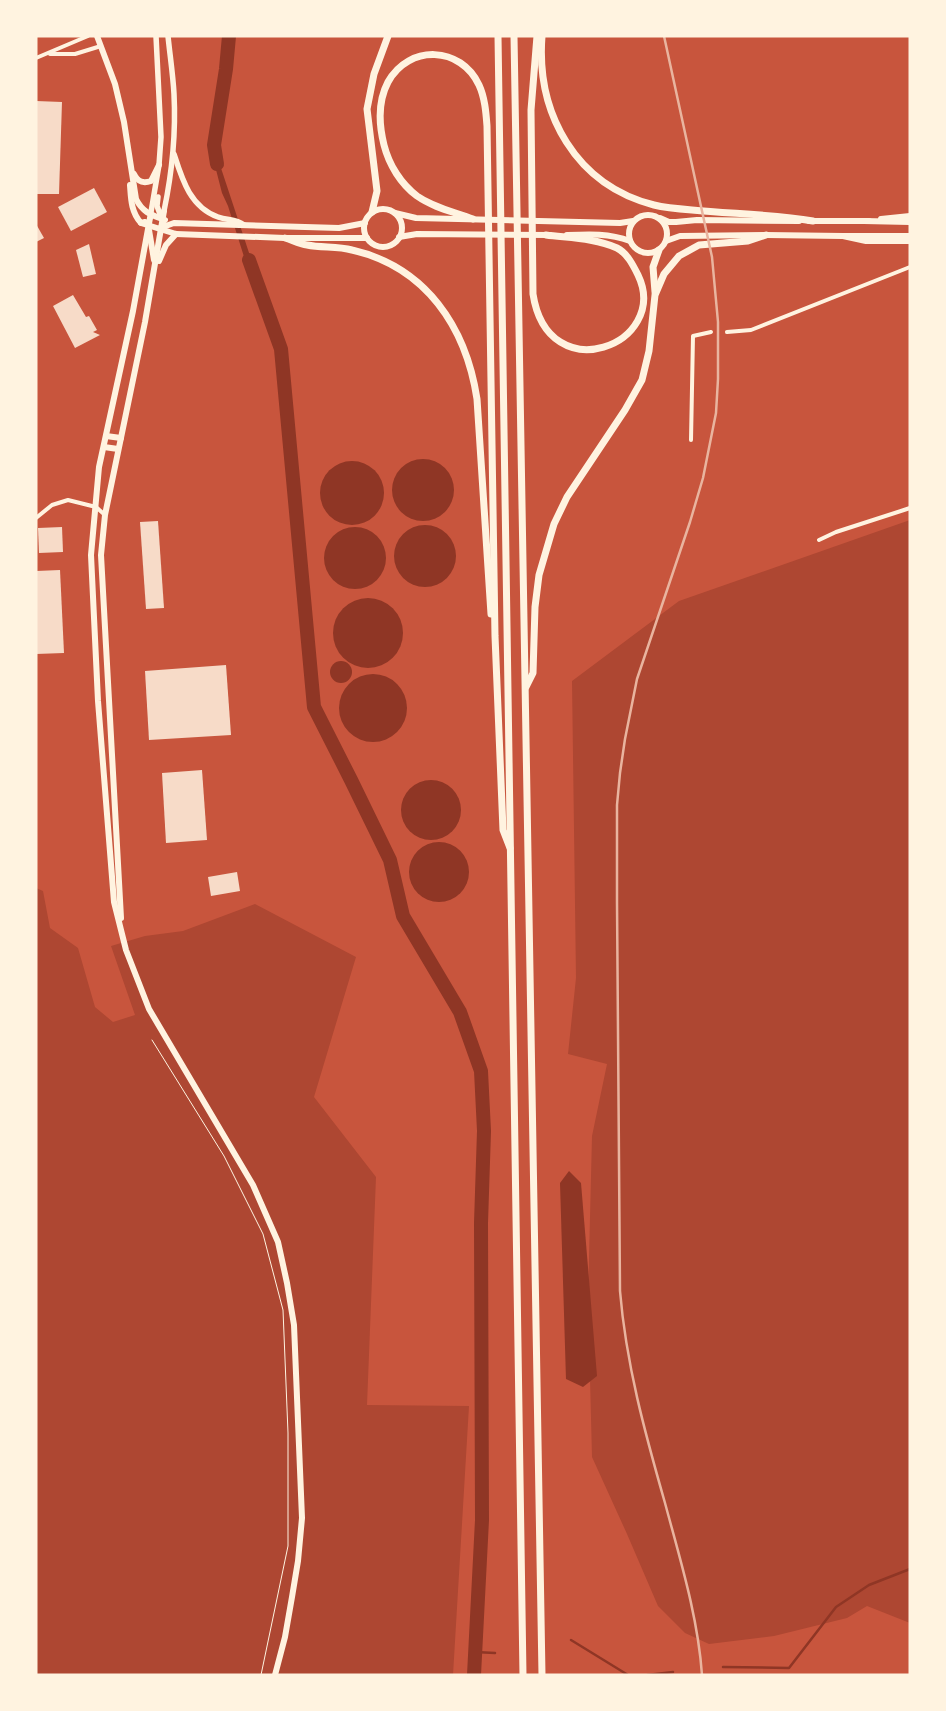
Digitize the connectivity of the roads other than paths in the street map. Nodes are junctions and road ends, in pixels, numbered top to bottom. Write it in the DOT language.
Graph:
graph roads {
  1 [pos="88,36"];
  2 [pos="96,36"];
  3 [pos="156,36"];
  4 [pos="168,36"];
  5 [pos="388,36"];
  6 [pos="498,36"];
  7 [pos="514,36"];
  8 [pos="537,36"];
  9 [pos="542,36"];
  10 [pos="101,46"];
  11 [pos="47,54"];
  12 [pos="36,58"];
  13 [pos="173,151"];
  14 [pos="159,165"];
  15 [pos="130,166"];
  16 [pos="372,212"];
  17 [pos="395,213"];
  18 [pos="910,216"];
  19 [pos="660,218"];
  20 [pos="473,219"];
  21 [pos="633,220"];
  22 [pos="813,221"];
  23 [pos="864,221"];
  24 [pos="162,222"];
  25 [pos="910,222"];
  26 [pos="148,223"];
  27 [pos="365,223"];
  28 [pos="244,225"];
  29 [pos="176,234"];
  30 [pos="546,235"];
  31 [pos="766,235"];
  32 [pos="842,236"];
  33 [pos="910,236"];
  34 [pos="399,237"];
  35 [pos="285,238"];
  36 [pos="367,238"];
  37 [pos="146,241"];
  38 [pos="630,241"];
  39 [pos="666,241"];
  40 [pos="910,241"];
  41 [pos="659,250"];
  42 [pos="910,267"];
  43 [pos="155,268"];
  44 [pos="655,295"];
  45 [pos="711,332"];
  46 [pos="727,332"];
  47 [pos="106,436"];
  48 [pos="121,438"];
  49 [pos="691,440"];
  50 [pos="104,447"];
  51 [pos="118,449"];
  52 [pos="96,506"];
  53 [pos="910,508"];
  54 [pos="105,515"];
  55 [pos="36,518"];
  56 [pos="819,540"];
  57 [pos="495,636"];
  58 [pos="525,689"];
  59 [pos="512,853"];
  60 [pos="121,929"];
  61 [pos="275,1675"];
  62 [pos="523,1675"];
  63 [pos="542,1675"];
  1 -- 11 [label="street"];
  2 -- 10 [label="main road"];
  3 -- 14 [label="main road"];
  4 -- 13 [label="main road"];
  5 -- 16 [label="highway"];
  6 -- 59 [label="highway"];
  7 -- 58 [label="highway"];
  8 -- 30 [label="highway"];
  9 -- 22 [label="highway"];
  10 -- 11 [label="street"];
  10 -- 15 [label="main road"];
  11 -- 12 [label="street"];
  13 -- 24 [label="main road"];
  13 -- 28 [label="main road"];
  14 -- 15 [label="main road"];
  14 -- 24 [label="main road"];
  14 -- 26 [label="main road"];
  15 -- 26 [label="main road"];
  15 -- 26 [label="main road"];
  16 -- 17 [label="main road"];
  16 -- 27 [label="main road"];
  17 -- 20 [label="main road"];
  17 -- 34 [label="main road"];
  18 -- 23 [label="main road"];
  19 -- 21 [label="main road"];
  19 -- 22 [label="main road"];
  19 -- 39 [label="main road"];
  20 -- 21 [label="main road"];
  20 -- 57 [label="highway"];
  21 -- 38 [label="main road"];
  22 -- 23 [label="main road"];
  23 -- 25 [label="main road"];
  24 -- 26 [label="main road"];
  24 -- 26 [label="main road"];
  24 -- 28 [label="main road"];
  24 -- 29 [label="main road"];
  24 -- 43 [label="main road"];
  26 -- 37 [label="main road"];
  26 -- 37 [label="main road"];
  26 -- 43 [label="main road"];
  27 -- 28 [label="main road"];
  27 -- 36 [label="main road"];
  29 -- 35 [label="main road"];
  29 -- 43 [label="main road"];
  30 -- 34 [label="main road"];
  30 -- 38 [label="main road"];
  31 -- 32 [label="main road"];
  31 -- 39 [label="main road"];
  31 -- 44 [label="highway"];
  32 -- 33 [label="main road"];
  32 -- 40 [label="main road"];
  34 -- 36 [label="main road"];
  35 -- 36 [label="main road"];
  35 -- 57 [label="highway"];
  37 -- 47 [label="main road"];
  38 -- 41 [label="main road"];
  39 -- 41 [label="main road"];
  41 -- 44 [label="highway"];
  42 -- 46 [label="street"];
  43 -- 48 [label="main road"];
  44 -- 58 [label="highway"];
  45 -- 49 [label="street"];
  47 -- 48 [label="main road"];
  47 -- 50 [label="main road"];
  48 -- 51 [label="main road"];
  50 -- 51 [label="main road"];
  50 -- 52 [label="main road"];
  51 -- 54 [label="main road"];
  52 -- 54 [label="street"];
  52 -- 55 [label="street"];
  52 -- 60 [label="main road"];
  53 -- 56 [label="street"];
  54 -- 60 [label="main road"];
  57 -- 59 [label="highway"];
  58 -- 63 [label="highway"];
  59 -- 62 [label="highway"];
  60 -- 61 [label="main road"];
}
